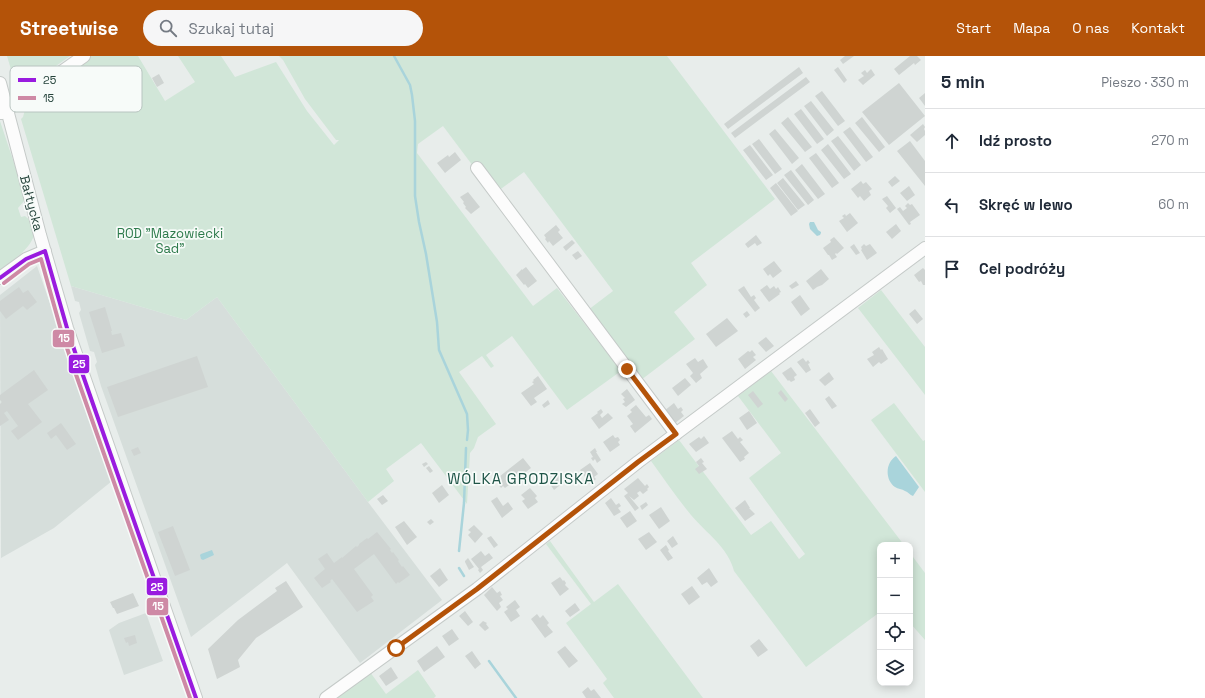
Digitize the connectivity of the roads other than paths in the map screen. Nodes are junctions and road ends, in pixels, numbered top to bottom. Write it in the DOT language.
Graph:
graph roads {
  1 [pos="84,56"];
  2 [pos="70,66"];
  3 [pos="0,83"];
  4 [pos="3,111"];
  5 [pos="477,168"];
  6 [pos="925,248"];
  7 [pos="45,251"];
  8 [pos="0,278"];
  9 [pos="676,434"];
  10 [pos="196,698"];
  11 [pos="326,698"];
  1 -- 2 [label="street"];
  3 -- 4 [label="street, Bałtycka"];
  4 -- 7 [label="street, Bałtycka"];
  5 -- 9 [label="street"];
  6 -- 9 [label="street"];
  7 -- 8 [label="street"];
  7 -- 10 [label="street, Bałtycka"];
  9 -- 11 [label="street"];
}
